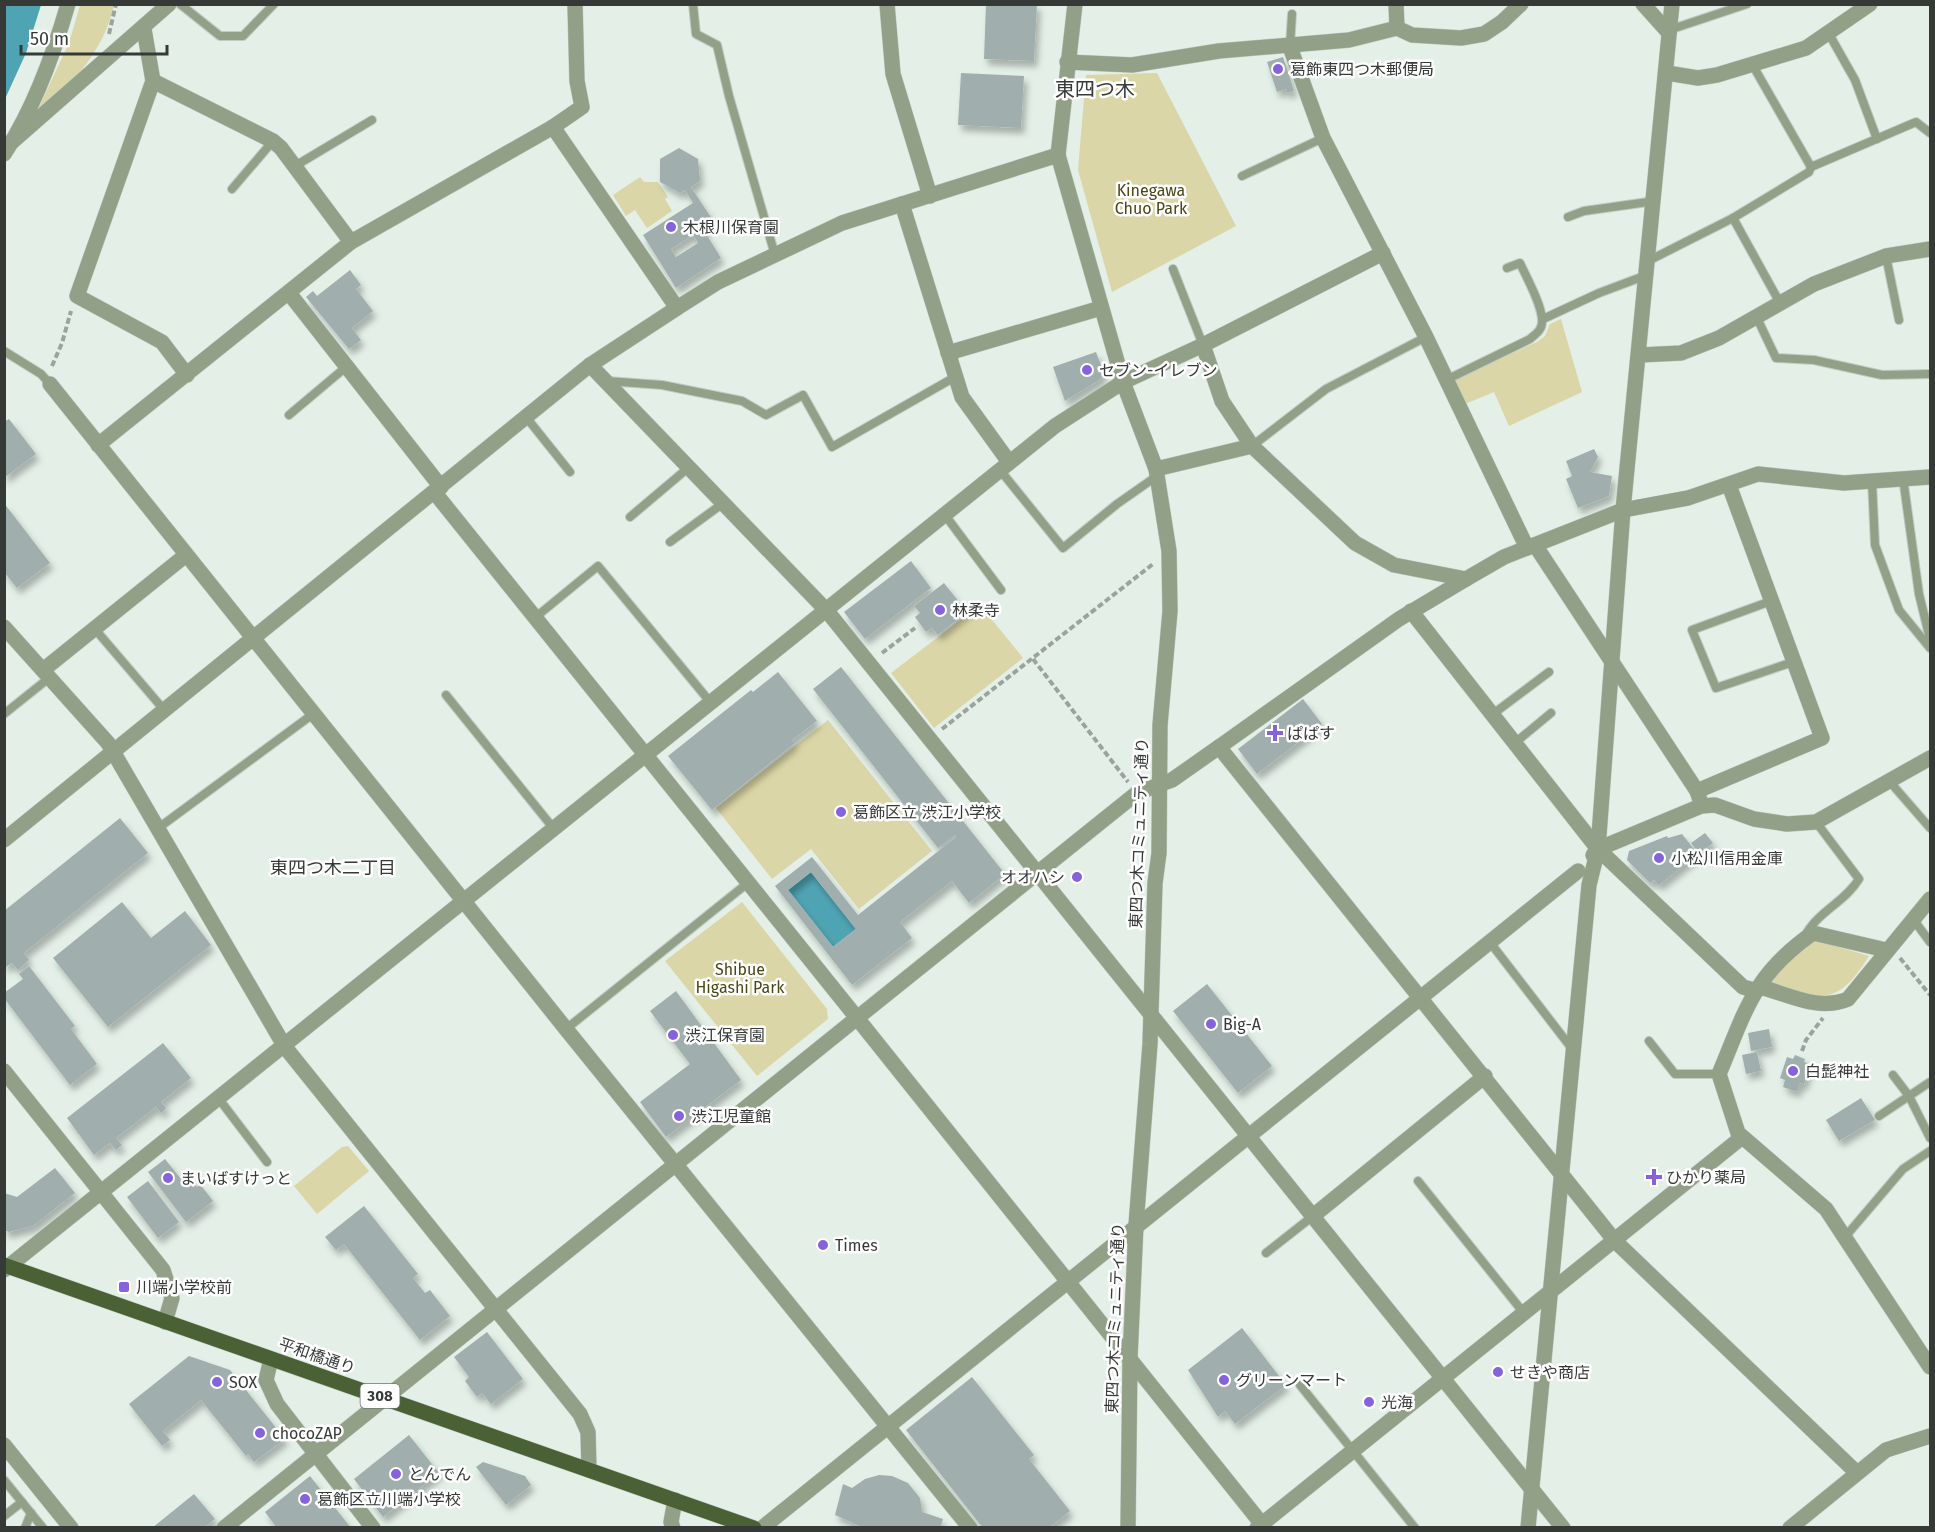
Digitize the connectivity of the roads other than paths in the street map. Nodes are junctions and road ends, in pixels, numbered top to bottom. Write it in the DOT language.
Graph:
graph roads {
  1 [pos="68,4"];
  2 [pos="169,4"];
  3 [pos="180,4"];
  4 [pos="274,4"];
  5 [pos="575,4"];
  6 [pos="693,4"];
  7 [pos="887,4"];
  8 [pos="1075,4"];
  9 [pos="1396,4"];
  10 [pos="1521,4"];
  11 [pos="1643,4"];
  12 [pos="1672,4"];
  13 [pos="1747,4"];
  14 [pos="1870,5"];
  15 [pos="1292,14"];
  16 [pos="144,28"];
  17 [pos="1397,28"];
  18 [pos="1669,31"];
  19 [pos="1829,34"];
  20 [pos="1290,47"];
  21 [pos="1067,62"];
  22 [pos="1752,64"];
  23 [pos="1667,73"];
  24 [pos="153,81"];
  25 [pos="372,120"];
  26 [pos="553,127"];
  27 [pos="1930,133"];
  28 [pos="1323,138"];
  29 [pos="1877,139"];
  30 [pos="13,141"];
  31 [pos="273,141"];
  32 [pos="4,154"];
  33 [pos="1058,155"];
  34 [pos="295,166"];
  35 [pos="1812,166"];
  36 [pos="1242,176"];
  37 [pos="232,189"];
  38 [pos="930,196"];
  39 [pos="1655,201"];
  40 [pos="902,204"];
  41 [pos="1568,217"];
  42 [pos="1733,218"];
  43 [pos="351,242"];
  44 [pos="1930,249"];
  45 [pos="1383,253"];
  46 [pos="775,255"];
  47 [pos="1886,256"];
  48 [pos="1507,268"];
  49 [pos="1648,268"];
  50 [pos="1173,269"];
  51 [pos="289,293"];
  52 [pos="1780,303"];
  53 [pos="677,308"];
  54 [pos="1101,308"];
  55 [pos="1757,318"];
  56 [pos="1543,319"];
  57 [pos="1899,320"];
  58 [pos="1426,337"];
  59 [pos="1203,345"];
  60 [pos="4,351"];
  61 [pos="948,353"];
  62 [pos="1640,355"];
  63 [pos="590,365"];
  64 [pos="346,367"];
  65 [pos="1930,374"];
  66 [pos="187,375"];
  67 [pos="955,377"];
  68 [pos="605,380"];
  69 [pos="1446,380"];
  70 [pos="48,382"];
  71 [pos="1123,382"];
  72 [pos="289,415"];
  73 [pos="526,417"];
  74 [pos="98,445"];
  75 [pos="1252,446"];
  76 [pos="1004,466"];
  77 [pos="688,468"];
  78 [pos="570,472"];
  79 [pos="1157,472"];
  80 [pos="1930,477"];
  81 [pos="1903,478"];
  82 [pos="1872,481"];
  83 [pos="1729,485"];
  84 [pos="438,490"];
  85 [pos="722,504"];
  86 [pos="1623,510"];
  87 [pos="945,515"];
  88 [pos="630,517"];
  89 [pos="670,542"];
  90 [pos="1531,546"];
  91 [pos="186,555"];
  92 [pos="1466,579"];
  93 [pos="1001,590"];
  94 [pos="1771,601"];
  95 [pos="827,611"];
  96 [pos="1411,611"];
  97 [pos="537,616"];
  98 [pos="4,627"];
  99 [pos="94,628"];
  100 [pos="254,639"];
  101 [pos="1930,639"];
  102 [pos="1930,648"];
  103 [pos="1793,662"];
  104 [pos="1612,664"];
  105 [pos="1550,672"];
  106 [pos="46,674"];
  107 [pos="446,694"];
  108 [pos="711,703"];
  109 [pos="165,711"];
  110 [pos="1551,713"];
  111 [pos="4,714"];
  112 [pos="313,714"];
  113 [pos="1493,714"];
  114 [pos="1515,742"];
  115 [pos="1219,747"];
  116 [pos="113,753"];
  117 [pos="646,755"];
  118 [pos="1928,764"];
  119 [pos="1890,782"];
  120 [pos="1160,784"];
  121 [pos="1697,790"];
  122 [pos="1701,806"];
  123 [pos="1816,822"];
  124 [pos="1930,828"];
  125 [pos="157,829"];
  126 [pos="554,829"];
  127 [pos="4,840"];
  128 [pos="1598,849"];
  129 [pos="1037,872"];
  130 [pos="749,882"];
  131 [pos="1930,898"];
  132 [pos="464,902"];
  133 [pos="1913,919"];
  134 [pos="1803,940"];
  135 [pos="1490,941"];
  136 [pos="1930,942"];
  137 [pos="1888,948"];
  138 [pos="1754,990"];
  139 [pos="1420,996"];
  140 [pos="1151,1014"];
  141 [pos="857,1018"];
  142 [pos="566,1029"];
  143 [pos="1649,1041"];
  144 [pos="285,1047"];
  145 [pos="1574,1051"];
  146 [pos="4,1071"];
  147 [pos="1719,1074"];
  148 [pos="1893,1075"];
  149 [pos="1485,1076"];
  150 [pos="1930,1082"];
  151 [pos="1909,1096"];
  152 [pos="219,1099"];
  153 [pos="1879,1116"];
  154 [pos="1248,1135"];
  155 [pos="1741,1138"];
  156 [pos="1930,1138"];
  157 [pos="1930,1151"];
  158 [pos="267,1162"];
  159 [pos="676,1164"];
  160 [pos="1561,1172"];
  161 [pos="1418,1181"];
  162 [pos="102,1192"];
  163 [pos="1313,1216"];
  164 [pos="1136,1225"];
  165 [pos="1845,1237"];
  166 [pos="1615,1241"];
  167 [pos="1266,1253"];
  168 [pos="6,1267"];
  169 [pos="1067,1280"];
  170 [pos="1550,1293"];
  171 [pos="496,1310"];
  172 [pos="1523,1312"];
  173 [pos="165,1322"];
  174 [pos="1130,1358"];
  175 [pos="271,1359"];
  176 [pos="1930,1367"];
  177 [pos="1441,1379"];
  178 [pos="1300,1385"];
  179 [pos="385,1398"];
  180 [pos="888,1425"];
  181 [pos="1930,1436"];
  182 [pos="4,1444"];
  183 [pos="1352,1451"];
  184 [pos="314,1454"];
  185 [pos="589,1470"];
  186 [pos="1856,1472"];
  187 [pos="6,1484"];
  188 [pos="1532,1489"];
  189 [pos="675,1500"];
  190 [pos="22,1502"];
  191 [pos="31,1513"];
  192 [pos="4,1516"];
  193 [pos="1262,1526"];
  194 [pos="25,1527"];
  195 [pos="43,1527"];
  196 [pos="71,1527"];
  197 [pos="224,1527"];
  198 [pos="373,1527"];
  199 [pos="673,1527"];
  200 [pos="754,1527"];
  201 [pos="762,1527"];
  202 [pos="970,1527"];
  203 [pos="1128,1527"];
  204 [pos="1415,1527"];
  205 [pos="1528,1527"];
  206 [pos="1563,1527"];
  207 [pos="1790,1527"];
  1 -- 30 [label="street"];
  2 -- 16 [label="street"];
  3 -- 4 [label="lane"];
  5 -- 26 [label="street"];
  6 -- 46 [label="lane"];
  7 -- 38 [label="street"];
  8 -- 21 [label="street"];
  9 -- 17 [label="street"];
  10 -- 17 [label="street"];
  11 -- 18 [label="street"];
  12 -- 18 [label="street"];
  13 -- 18 [label="lane"];
  14 -- 19 [label="street"];
  15 -- 20 [label="lane"];
  16 -- 24 [label="street"];
  16 -- 30 [label="street"];
  17 -- 20 [label="street"];
  18 -- 23 [label="street"];
  19 -- 22 [label="street"];
  19 -- 29 [label="lane"];
  20 -- 21 [label="street"];
  20 -- 28 [label="street"];
  21 -- 33 [label="street"];
  22 -- 23 [label="street"];
  22 -- 35 [label="lane"];
  23 -- 39 [label="street"];
  24 -- 31 [label="street"];
  24 -- 66 [label="street"];
  25 -- 34 [label="lane"];
  26 -- 43 [label="street"];
  26 -- 53 [label="street"];
  27 -- 29 [label="lane"];
  28 -- 36 [label="lane"];
  28 -- 45 [label="street"];
  29 -- 35 [label="lane"];
  30 -- 32 [label="street"];
  31 -- 34 [label="street"];
  31 -- 37 [label="lane"];
  33 -- 38 [label="street"];
  33 -- 54 [label="street, 東四つ木コミュニティ通り"];
  34 -- 43 [label="street"];
  35 -- 42 [label="lane"];
  38 -- 40 [label="street"];
  39 -- 41 [label="lane"];
  39 -- 49 [label="street"];
  40 -- 46 [label="street"];
  40 -- 61 [label="street"];
  42 -- 49 [label="lane"];
  42 -- 52 [label="lane"];
  43 -- 51 [label="street"];
  44 -- 47 [label="street"];
  45 -- 58 [label="street"];
  45 -- 59 [label="street"];
  46 -- 53 [label="street"];
  47 -- 52 [label="street"];
  47 -- 57 [label="lane"];
  48 -- 56 [label="lane"];
  49 -- 56 [label="lane"];
  49 -- 62 [label="street"];
  50 -- 59 [label="lane"];
  51 -- 64 [label="street"];
  51 -- 66 [label="street"];
  52 -- 55 [label="street"];
  53 -- 63 [label="street"];
  54 -- 61 [label="street"];
  54 -- 71 [label="street, 東四つ木コミュニティ通り"];
  55 -- 62 [label="street"];
  55 -- 65 [label="lane"];
  56 -- 69 [label="lane"];
  58 -- 69 [label="street"];
  58 -- 75 [label="lane"];
  59 -- 71 [label="street"];
  59 -- 75 [label="street"];
  60 -- 70 [label="lane"];
  61 -- 67 [label="street"];
  62 -- 86 [label="street"];
  63 -- 68 [label="street"];
  63 -- 73 [label="street"];
  64 -- 72 [label="lane"];
  64 -- 84 [label="street"];
  66 -- 74 [label="street"];
  67 -- 68 [label="lane"];
  67 -- 76 [label="street"];
  68 -- 77 [label="street"];
  69 -- 90 [label="street"];
  70 -- 74 [label="street"];
  71 -- 76 [label="street"];
  71 -- 79 [label="street, 東四つ木コミュニティ通り"];
  73 -- 78 [label="lane"];
  73 -- 84 [label="street"];
  74 -- 91 [label="street"];
  75 -- 79 [label="street"];
  75 -- 92 [label="street"];
  76 -- 79 [label="lane"];
  76 -- 87 [label="street"];
  77 -- 85 [label="street"];
  77 -- 88 [label="lane"];
  79 -- 120 [label="street, 東四つ木コミュニティ通り"];
  80 -- 81 [label="street"];
  81 -- 82 [label="street"];
  81 -- 101 [label="lane"];
  82 -- 83 [label="street"];
  82 -- 102 [label="lane"];
  83 -- 86 [label="street"];
  83 -- 94 [label="street"];
  84 -- 97 [label="street"];
  84 -- 100 [label="street"];
  85 -- 89 [label="lane"];
  85 -- 95 [label="street"];
  86 -- 90 [label="street"];
  86 -- 104 [label="street"];
  87 -- 93 [label="lane"];
  87 -- 95 [label="street"];
  90 -- 92 [label="street"];
  90 -- 104 [label="street"];
  91 -- 99 [label="street"];
  91 -- 100 [label="street"];
  92 -- 96 [label="street"];
  94 -- 103 [label="street"];
  94 -- 103 [label="lane"];
  95 -- 108 [label="street"];
  95 -- 129 [label="street"];
  96 -- 113 [label="street"];
  96 -- 115 [label="street"];
  97 -- 108 [label="lane"];
  97 -- 117 [label="street"];
  98 -- 106 [label="street"];
  99 -- 106 [label="street"];
  99 -- 109 [label="lane"];
  100 -- 109 [label="street"];
  100 -- 112 [label="street"];
  103 -- 121 [label="street"];
  104 -- 121 [label="street"];
  104 -- 128 [label="street"];
  105 -- 113 [label="lane"];
  106 -- 111 [label="lane"];
  106 -- 116 [label="street"];
  107 -- 126 [label="lane"];
  108 -- 117 [label="street"];
  109 -- 116 [label="street"];
  110 -- 114 [label="lane"];
  112 -- 125 [label="lane"];
  112 -- 132 [label="street"];
  113 -- 114 [label="street"];
  114 -- 128 [label="street"];
  115 -- 120 [label="street"];
  115 -- 139 [label="street"];
  116 -- 125 [label="street"];
  116 -- 127 [label="street"];
  117 -- 126 [label="street"];
  117 -- 130 [label="street"];
  118 -- 119 [label="street"];
  119 -- 123 [label="street"];
  119 -- 124 [label="lane"];
  120 -- 129 [label="street"];
  120 -- 140 [label="street, 東四つ木コミュニティ通り"];
  121 -- 122 [label="street"];
  122 -- 123 [label="street"];
  122 -- 128 [label="street"];
  123 -- 134 [label="lane"];
  125 -- 144 [label="street"];
  126 -- 132 [label="street"];
  128 -- 135 [label="street"];
  128 -- 138 [label="street"];
  128 -- 145 [label="street"];
  129 -- 140 [label="street"];
  129 -- 141 [label="street"];
  130 -- 141 [label="street"];
  130 -- 142 [label="lane"];
  131 -- 133 [label="street"];
  132 -- 142 [label="street"];
  132 -- 144 [label="street"];
  133 -- 136 [label="lane"];
  133 -- 137 [label="street"];
  134 -- 137 [label="street"];
  134 -- 138 [label="street"];
  135 -- 139 [label="street"];
  135 -- 145 [label="lane"];
  137 -- 138 [label="street"];
  138 -- 147 [label="street"];
  139 -- 149 [label="street"];
  139 -- 154 [label="street"];
  140 -- 154 [label="street"];
  140 -- 164 [label="street, 東四つ木コミュニティ通り"];
  141 -- 159 [label="street"];
  141 -- 169 [label="street"];
  142 -- 159 [label="street"];
  143 -- 147 [label="lane"];
  144 -- 152 [label="street"];
  144 -- 171 [label="street"];
  145 -- 160 [label="street"];
  146 -- 162 [label="street"];
  147 -- 155 [label="street"];
  148 -- 151 [label="lane"];
  149 -- 160 [label="street"];
  149 -- 163 [label="street"];
  150 -- 151 [label="lane"];
  151 -- 153 [label="lane"];
  151 -- 156 [label="lane"];
  152 -- 158 [label="lane"];
  152 -- 162 [label="street"];
  154 -- 163 [label="street"];
  154 -- 164 [label="street"];
  155 -- 165 [label="street"];
  155 -- 166 [label="street"];
  157 -- 165 [label="lane"];
  159 -- 171 [label="street"];
  159 -- 180 [label="street"];
  160 -- 166 [label="street"];
  160 -- 170 [label="street"];
  161 -- 172 [label="lane"];
  162 -- 168 [label="street"];
  162 -- 173 [label="street"];
  163 -- 167 [label="lane"];
  163 -- 177 [label="street"];
  164 -- 169 [label="street"];
  164 -- 174 [label="street, 東四つ木コミュニティ通り"];
  165 -- 176 [label="street"];
  166 -- 170 [label="street"];
  166 -- 186 [label="street"];
  168 -- 173 [label="main road, 平和橋通り / 308"];
  169 -- 174 [label="street"];
  169 -- 180 [label="street"];
  170 -- 172 [label="street"];
  170 -- 188 [label="street"];
  171 -- 179 [label="street"];
  171 -- 185 [label="street"];
  172 -- 177 [label="street"];
  173 -- 175 [label="main road, 平和橋通り / 308"];
  174 -- 193 [label="street"];
  174 -- 203 [label="street, 東四つ木コミュニティ通り"];
  175 -- 179 [label="main road, 平和橋通り / 308"];
  175 -- 184 [label="street"];
  177 -- 183 [label="street"];
  177 -- 188 [label="street"];
  178 -- 183 [label="lane"];
  179 -- 184 [label="street"];
  179 -- 185 [label="main road, 平和橋通り / 308"];
  180 -- 201 [label="street"];
  180 -- 202 [label="street"];
  181 -- 186 [label="street"];
  182 -- 196 [label="street"];
  183 -- 193 [label="street"];
  183 -- 204 [label="lane"];
  184 -- 197 [label="street"];
  184 -- 198 [label="street"];
  185 -- 189 [label="main road, 平和橋通り / 308"];
  186 -- 207 [label="street"];
  187 -- 190 [label="lane"];
  188 -- 205 [label="street"];
  188 -- 206 [label="street"];
  189 -- 199 [label="street"];
  189 -- 200 [label="main road, 平和橋通り / 308"];
  190 -- 191 [label="lane"];
  190 -- 192 [label="lane"];
  191 -- 194 [label="lane"];
  191 -- 195 [label="lane"];
}
